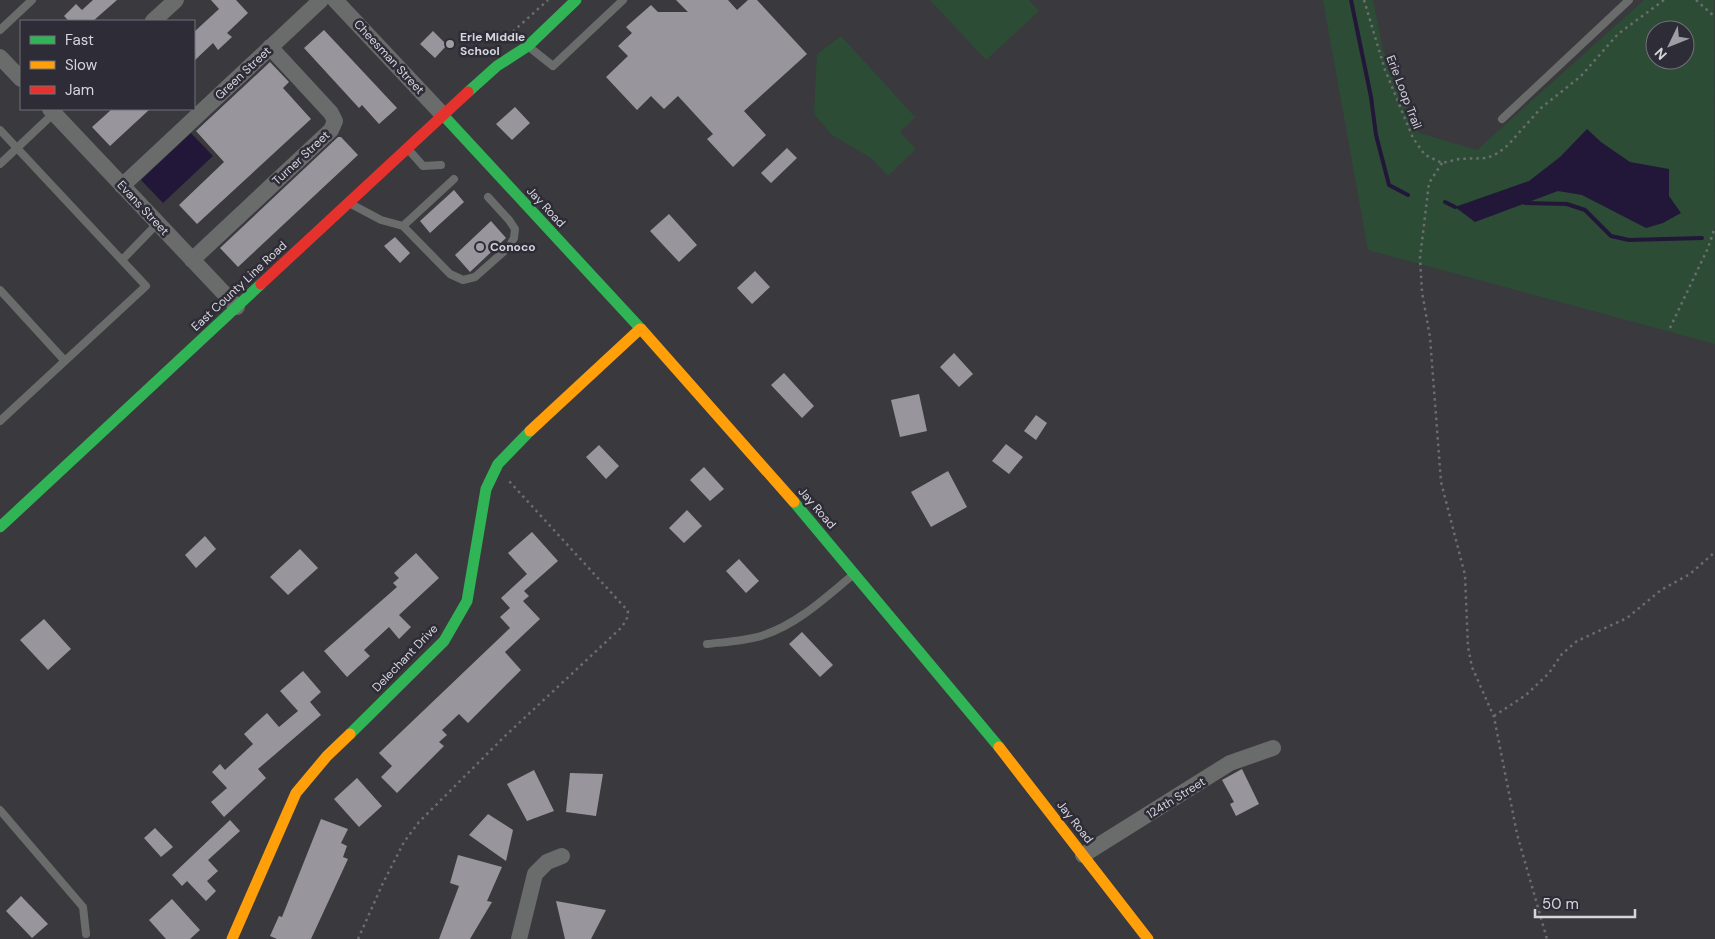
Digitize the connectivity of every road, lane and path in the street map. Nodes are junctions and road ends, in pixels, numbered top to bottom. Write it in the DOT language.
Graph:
graph roads {
  1 [pos="32,0"];
  2 [pos="176,0"];
  3 [pos="321,0"];
  4 [pos="335,0"];
  5 [pos="576,0"];
  6 [pos="622,0"];
  7 [pos="1364,0"];
  8 [pos="1629,0"];
  9 [pos="1664,0"];
  10 [pos="1696,0"];
  11 [pos="1715,17"];
  12 [pos="154,20"];
  13 [pos="0,30"];
  14 [pos="518,37"];
  15 [pos="528,46"];
  16 [pos="270,47"];
  17 [pos="0,57"];
  18 [pos="497,66"];
  19 [pos="20,78"];
  20 [pos="54,110"];
  21 [pos="443,115"];
  22 [pos="1502,119"];
  23 [pos="0,130"];
  24 [pos="17,148"];
  25 [pos="407,148"];
  26 [pos="1442,163"];
  27 [pos="0,164"];
  28 [pos="441,165"];
  29 [pos="454,179"];
  30 [pos="122,186"];
  31 [pos="488,197"];
  32 [pos="349,203"];
  33 [pos="157,224"];
  34 [pos="403,226"];
  35 [pos="1715,227"];
  36 [pos="122,260"];
  37 [pos="192,260"];
  38 [pos="0,290"];
  39 [pos="237,307"];
  40 [pos="1670,328"];
  41 [pos="640,329"];
  42 [pos="65,361"];
  43 [pos="0,420"];
  44 [pos="509,481"];
  45 [pos="0,527"];
  46 [pos="1715,552"];
  47 [pos="855,573"];
  48 [pos="707,644"];
  49 [pos="1494,716"];
  50 [pos="1273,748"];
  51 [pos="0,810"];
  52 [pos="1083,855"];
  53 [pos="562,856"];
  54 [pos="86,934"];
  55 [pos="232,939"];
  56 [pos="358,939"];
  57 [pos="519,939"];
  58 [pos="1148,939"];
  59 [pos="1547,939"];
  1 -- 13 [label="lane"];
  2 -- 12 [label="street"];
  3 -- 16 [label="street, Green Street"];
  4 -- 21 [label="street, Cheesman Street"];
  5 -- 15 [label="street, East County Line Road"];
  6 -- 15 [label="lane"];
  7 -- 26 [label="path, Erie Loop Trail"];
  8 -- 22 [label="lane"];
  9 -- 26 [label="path"];
  10 -- 11 [label="path"];
  14 -- 18 [label="street, East County Line Road"];
  15 -- 18 [label="street, East County Line Road"];
  16 -- 30 [label="street, Green Street"];
  16 -- 37 [label="street, Turner Street"];
  17 -- 19 [label="street"];
  18 -- 21 [label="street, East County Line Road"];
  20 -- 24 [label="lane"];
  20 -- 30 [label="street, Evans Street"];
  21 -- 25 [label="street, East County Line Road"];
  21 -- 41 [label="street, Jay Road"];
  23 -- 24 [label="lane"];
  24 -- 27 [label="lane"];
  24 -- 36 [label="lane"];
  25 -- 28 [label="lane"];
  25 -- 32 [label="street, East County Line Road"];
  26 -- 49 [label="path"];
  29 -- 34 [label="lane"];
  30 -- 33 [label="street, Evans Street"];
  31 -- 34 [label="lane"];
  32 -- 34 [label="lane"];
  32 -- 39 [label="street, East County Line Road"];
  33 -- 36 [label="lane"];
  33 -- 37 [label="street, Evans Street"];
  35 -- 40 [label="path"];
  36 -- 42 [label="lane"];
  37 -- 39 [label="street, Evans Street"];
  38 -- 42 [label="lane"];
  39 -- 45 [label="street, East County Line Road"];
  41 -- 47 [label="street, Jay Road"];
  41 -- 55 [label="street, Delechant Drive"];
  42 -- 43 [label="lane"];
  44 -- 56 [label="path"];
  46 -- 49 [label="path"];
  47 -- 48 [label="lane"];
  47 -- 52 [label="street, Jay Road"];
  49 -- 59 [label="path"];
  50 -- 52 [label="street, 124th Street"];
  51 -- 54 [label="lane"];
  52 -- 58 [label="street, Jay Road"];
  53 -- 57 [label="street"];
}
